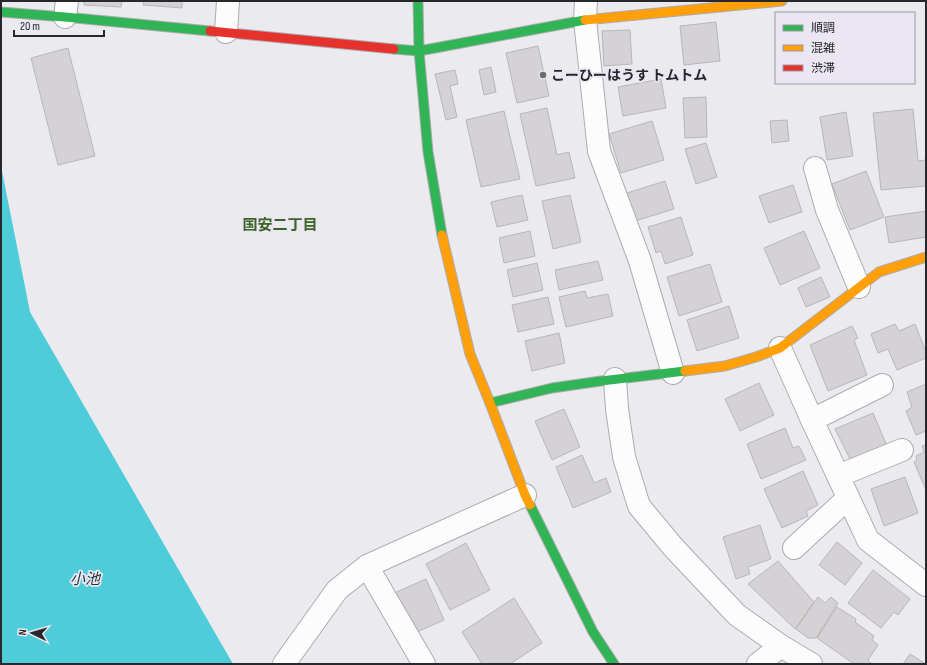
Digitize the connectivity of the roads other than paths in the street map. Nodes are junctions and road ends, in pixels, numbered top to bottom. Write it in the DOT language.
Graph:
graph roads {
  1 [pos="228,1"];
  2 [pos="418,1"];
  3 [pos="768,1"];
  4 [pos="782,1"];
  5 [pos="66,9"];
  6 [pos="585,11"];
  7 [pos="1,12"];
  8 [pos="226,32"];
  9 [pos="419,51"];
  10 [pos="815,168"];
  11 [pos="926,257"];
  12 [pos="859,287"];
  13 [pos="780,348"];
  14 [pos="673,373"];
  15 [pos="615,379"];
  16 [pos="882,385"];
  17 [pos="490,403"];
  18 [pos="812,420"];
  19 [pos="902,450"];
  20 [pos="838,476"];
  21 [pos="524,495"];
  22 [pos="848,498"];
  23 [pos="794,548"];
  24 [pos="367,566"];
  25 [pos="926,585"];
  26 [pos="781,646"];
  27 [pos="284,664"];
  28 [pos="424,664"];
  29 [pos="614,664"];
  30 [pos="758,664"];
  31 [pos="811,664"];
  1 -- 8 [label="street"];
  2 -- 9 [label="street"];
  3 -- 4 [label="street"];
  3 -- 6 [label="street"];
  5 -- 7 [label="street"];
  5 -- 8 [label="street"];
  6 -- 9 [label="street"];
  6 -- 14 [label="street"];
  8 -- 9 [label="street"];
  9 -- 17 [label="street"];
  10 -- 12 [label="street"];
  11 -- 12 [label="street"];
  12 -- 13 [label="street"];
  13 -- 14 [label="street"];
  13 -- 18 [label="street"];
  14 -- 15 [label="street"];
  15 -- 17 [label="street"];
  15 -- 26 [label="street"];
  16 -- 18 [label="street"];
  17 -- 21 [label="street"];
  18 -- 20 [label="street"];
  19 -- 20 [label="street"];
  20 -- 22 [label="street"];
  21 -- 24 [label="street"];
  21 -- 29 [label="street"];
  22 -- 23 [label="street"];
  22 -- 25 [label="street"];
  24 -- 27 [label="street"];
  24 -- 28 [label="street"];
  26 -- 30 [label="street"];
  26 -- 31 [label="street"];
}
